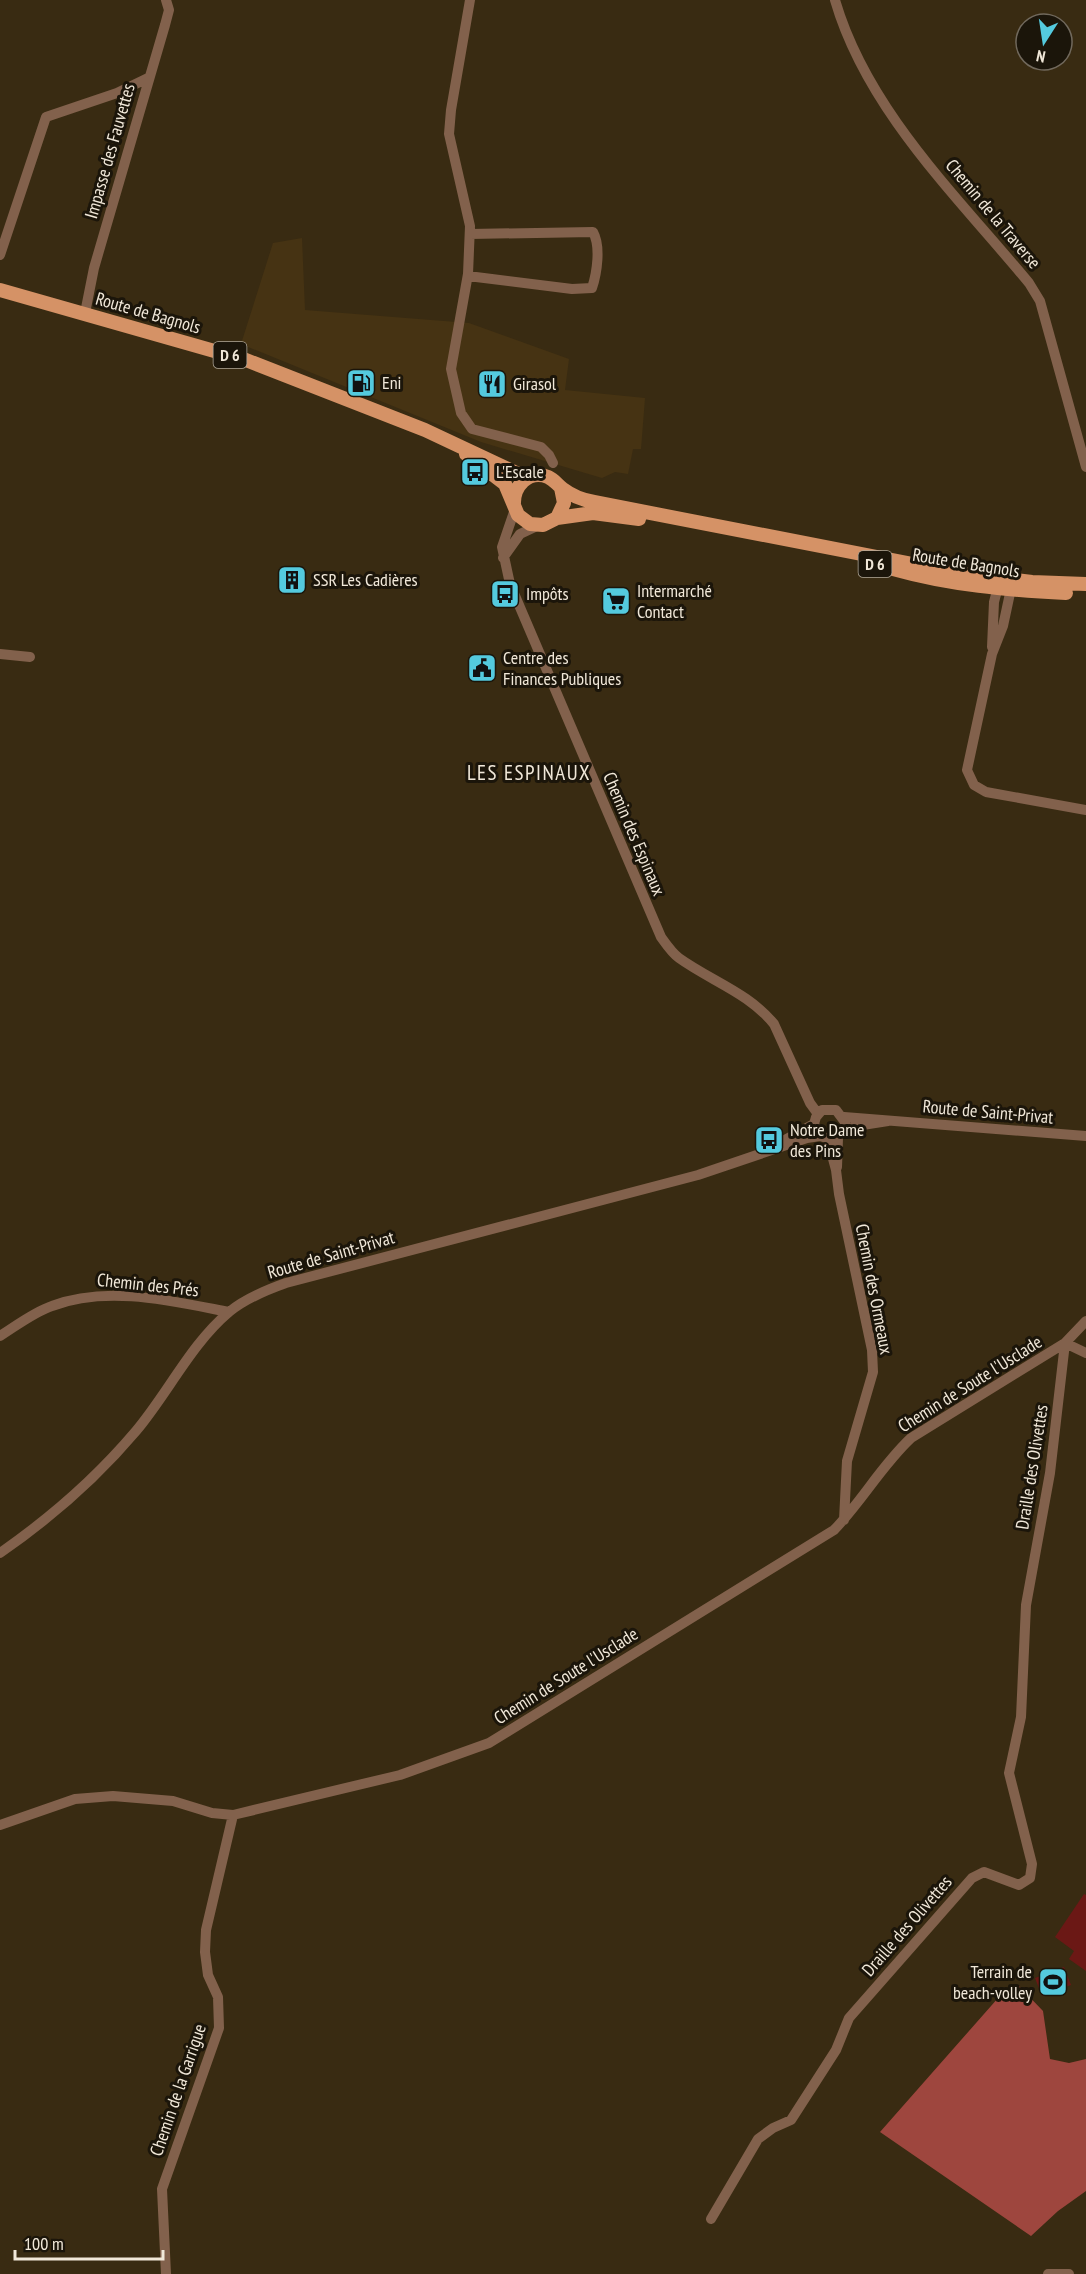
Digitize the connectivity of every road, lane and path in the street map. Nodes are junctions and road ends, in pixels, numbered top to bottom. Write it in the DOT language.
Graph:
graph roads {
  1 [pos="166,0"];
  2 [pos="470,0"];
  3 [pos="835,0"];
  4 [pos="148,78"];
  5 [pos="470,234"];
  6 [pos="0,255"];
  7 [pos="468,276"];
  8 [pos="0,290"];
  9 [pos="85,313"];
  10 [pos="452,443"];
  11 [pos="553,463"];
  12 [pos="1086,467"];
  13 [pos="528,477"];
  14 [pos="559,485"];
  15 [pos="514,507"];
  16 [pos="557,518"];
  17 [pos="666,519"];
  18 [pos="537,526"];
  19 [pos="503,558"];
  20 [pos="1086,584"];
  21 [pos="1005,585"];
  22 [pos="1086,593"];
  23 [pos="0,654"];
  24 [pos="30,657"];
  25 [pos="1086,810"];
  26 [pos="819,1116"];
  27 [pos="844,1117"];
  28 [pos="888,1121"];
  29 [pos="832,1136"];
  30 [pos="1086,1136"];
  31 [pos="768,1149"];
  32 [pos="229,1312"];
  33 [pos="1086,1321"];
  34 [pos="0,1336"];
  35 [pos="1065,1343"];
  36 [pos="1086,1353"];
  37 [pos="844,1520"];
  38 [pos="0,1553"];
  39 [pos="233,1815"];
  40 [pos="0,1825"];
  41 [pos="711,2219"];
  42 [pos="166,2274"];
  43 [pos="1048,2274"];
  44 [pos="1070,2274"];
  1 -- 4 [label="street, Impasse des Fauvettes"];
  2 -- 5 [label="street"];
  3 -- 12 [label="street, Chemin de la Traverse"];
  4 -- 6 [label="street"];
  4 -- 9 [label="street, Impasse des Fauvettes"];
  5 -- 7 [label="street"];
  5 -- 7 [label="street"];
  7 -- 11 [label="street"];
  8 -- 9 [label="main road, Route de Bagnols / D 6"];
  9 -- 10 [label="main road, Route de Bagnols / D 6"];
  10 -- 13 [label="main road, D 6"];
  10 -- 15 [label="main road, D 6"];
  11 -- 13 [label="street"];
  11 -- 14 [label="street"];
  13 -- 14 [label="main road"];
  13 -- 15 [label="main road"];
  14 -- 16 [label="main road"];
  14 -- 17 [label="main road, D 6"];
  15 -- 18 [label="main road"];
  15 -- 19 [label="street, Chemin des Espinaux"];
  16 -- 17 [label="main road, D 6"];
  16 -- 18 [label="main road"];
  17 -- 21 [label="main road, Route de Bagnols / D 6"];
  18 -- 19 [label="street"];
  19 -- 26 [label="street, Chemin des Espinaux"];
  20 -- 21 [label="main road, Route de Bagnols / D 6"];
  21 -- 22 [label="main road, Route de Bagnols / D 6"];
  21 -- 25 [label="street"];
  23 -- 24 [label="street"];
  26 -- 27 [label="street, Route de Saint-Privat"];
  26 -- 29 [label="street"];
  26 -- 31 [label="street, Route de Saint-Privat"];
  27 -- 28 [label="street, Route de Saint-Privat"];
  27 -- 29 [label="street"];
  28 -- 29 [label="street, Route de Saint-Privat"];
  28 -- 30 [label="street, Route de Saint-Privat"];
  29 -- 31 [label="street, Route de Saint-Privat"];
  29 -- 37 [label="street, Chemin des Ormeaux"];
  31 -- 32 [label="street, Route de Saint-Privat"];
  32 -- 34 [label="street, Chemin des Prés"];
  32 -- 38 [label="street, Route de Saint-Privat"];
  33 -- 35 [label="street"];
  35 -- 36 [label="street"];
  35 -- 37 [label="street, Chemin de Soute l'Usclade"];
  35 -- 41 [label="street, Draille des Olivettes"];
  37 -- 39 [label="street, Chemin de Soute l'Usclade"];
  39 -- 40 [label="street, Chemin de Soute l'Usclade"];
  39 -- 42 [label="street, Chemin de la Garrigue"];
  43 -- 44 [label="street"];
}
